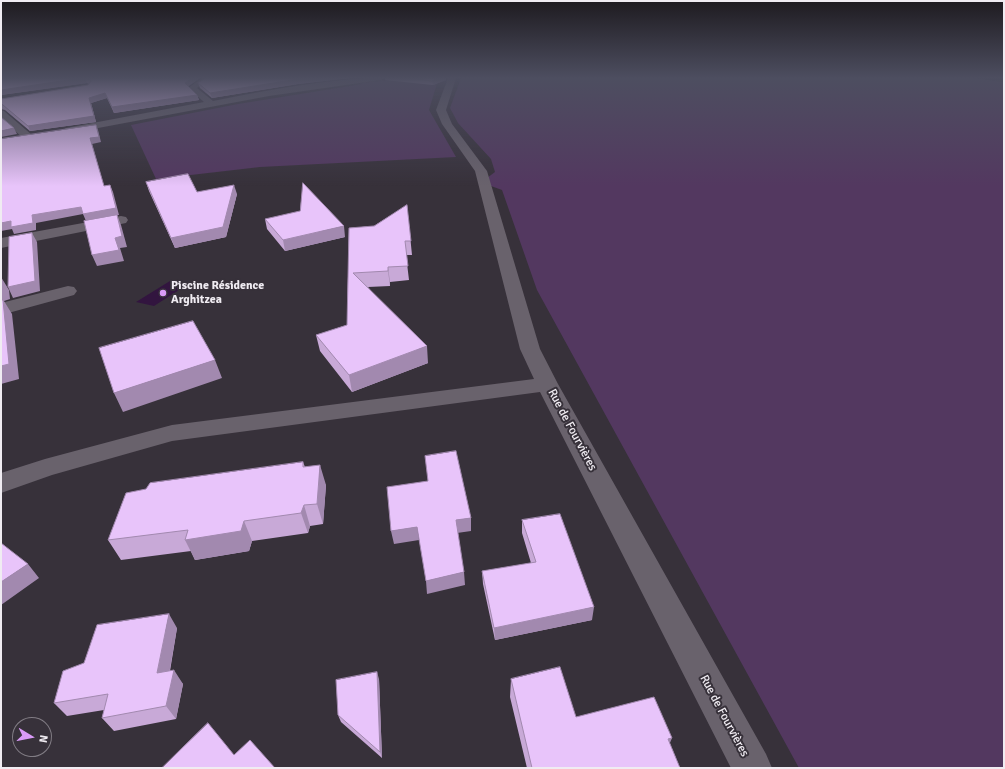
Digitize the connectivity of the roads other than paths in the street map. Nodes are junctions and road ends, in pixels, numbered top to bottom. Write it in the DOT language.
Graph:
graph roads {
  1 [pos="2,114"];
  2 [pos="153,114"];
  3 [pos="442,114"];
  4 [pos="59,132"];
  5 [pos="14,139"];
  6 [pos="120,220"];
  7 [pos="1,243"];
  8 [pos="68,291"];
  9 [pos="1,309"];
  10 [pos="547,384"];
  11 [pos="1,483"];
  12 [pos="752,768"];
  1 -- 5 [label="street"];
  2 -- 4 [label="street"];
  3 -- 10 [label="street, Rue de Fourvières"];
  6 -- 7 [label="street"];
  8 -- 9 [label="street"];
  10 -- 11 [label="street"];
  10 -- 12 [label="street, Rue de Fourvières"];
}
